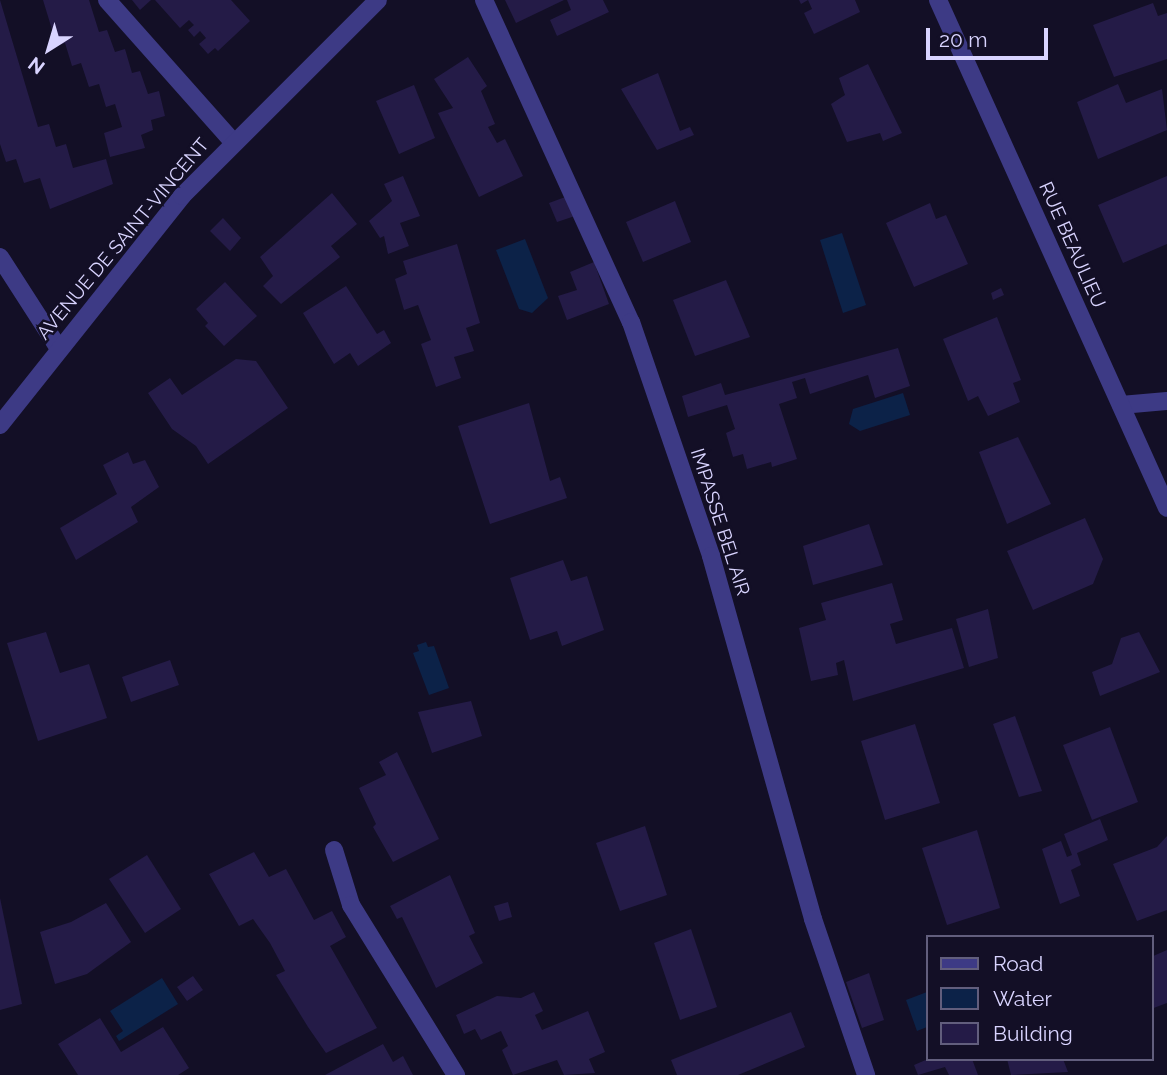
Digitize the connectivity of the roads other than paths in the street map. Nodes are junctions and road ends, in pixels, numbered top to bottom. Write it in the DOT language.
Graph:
graph roads {
  1 [pos="107,0"];
  2 [pos="378,0"];
  3 [pos="484,0"];
  4 [pos="938,0"];
  5 [pos="232,141"];
  6 [pos="0,257"];
  7 [pos="60,349"];
  8 [pos="1167,401"];
  9 [pos="1121,405"];
  10 [pos="0,425"];
  11 [pos="1167,508"];
  12 [pos="334,850"];
  13 [pos="456,1075"];
  14 [pos="866,1075"];
  1 -- 5 [label="street"];
  2 -- 5 [label="street, AVENUE DE SAINT-VINCENT"];
  3 -- 14 [label="street, IMPASSE BEL AIR"];
  4 -- 9 [label="street, RUE BEAULIEU"];
  5 -- 7 [label="street, AVENUE DE SAINT-VINCENT"];
  6 -- 7 [label="street"];
  7 -- 10 [label="street, AVENUE DE SAINT-VINCENT"];
  8 -- 9 [label="street"];
  9 -- 11 [label="street, RUE BEAULIEU"];
  12 -- 13 [label="street"];
}
